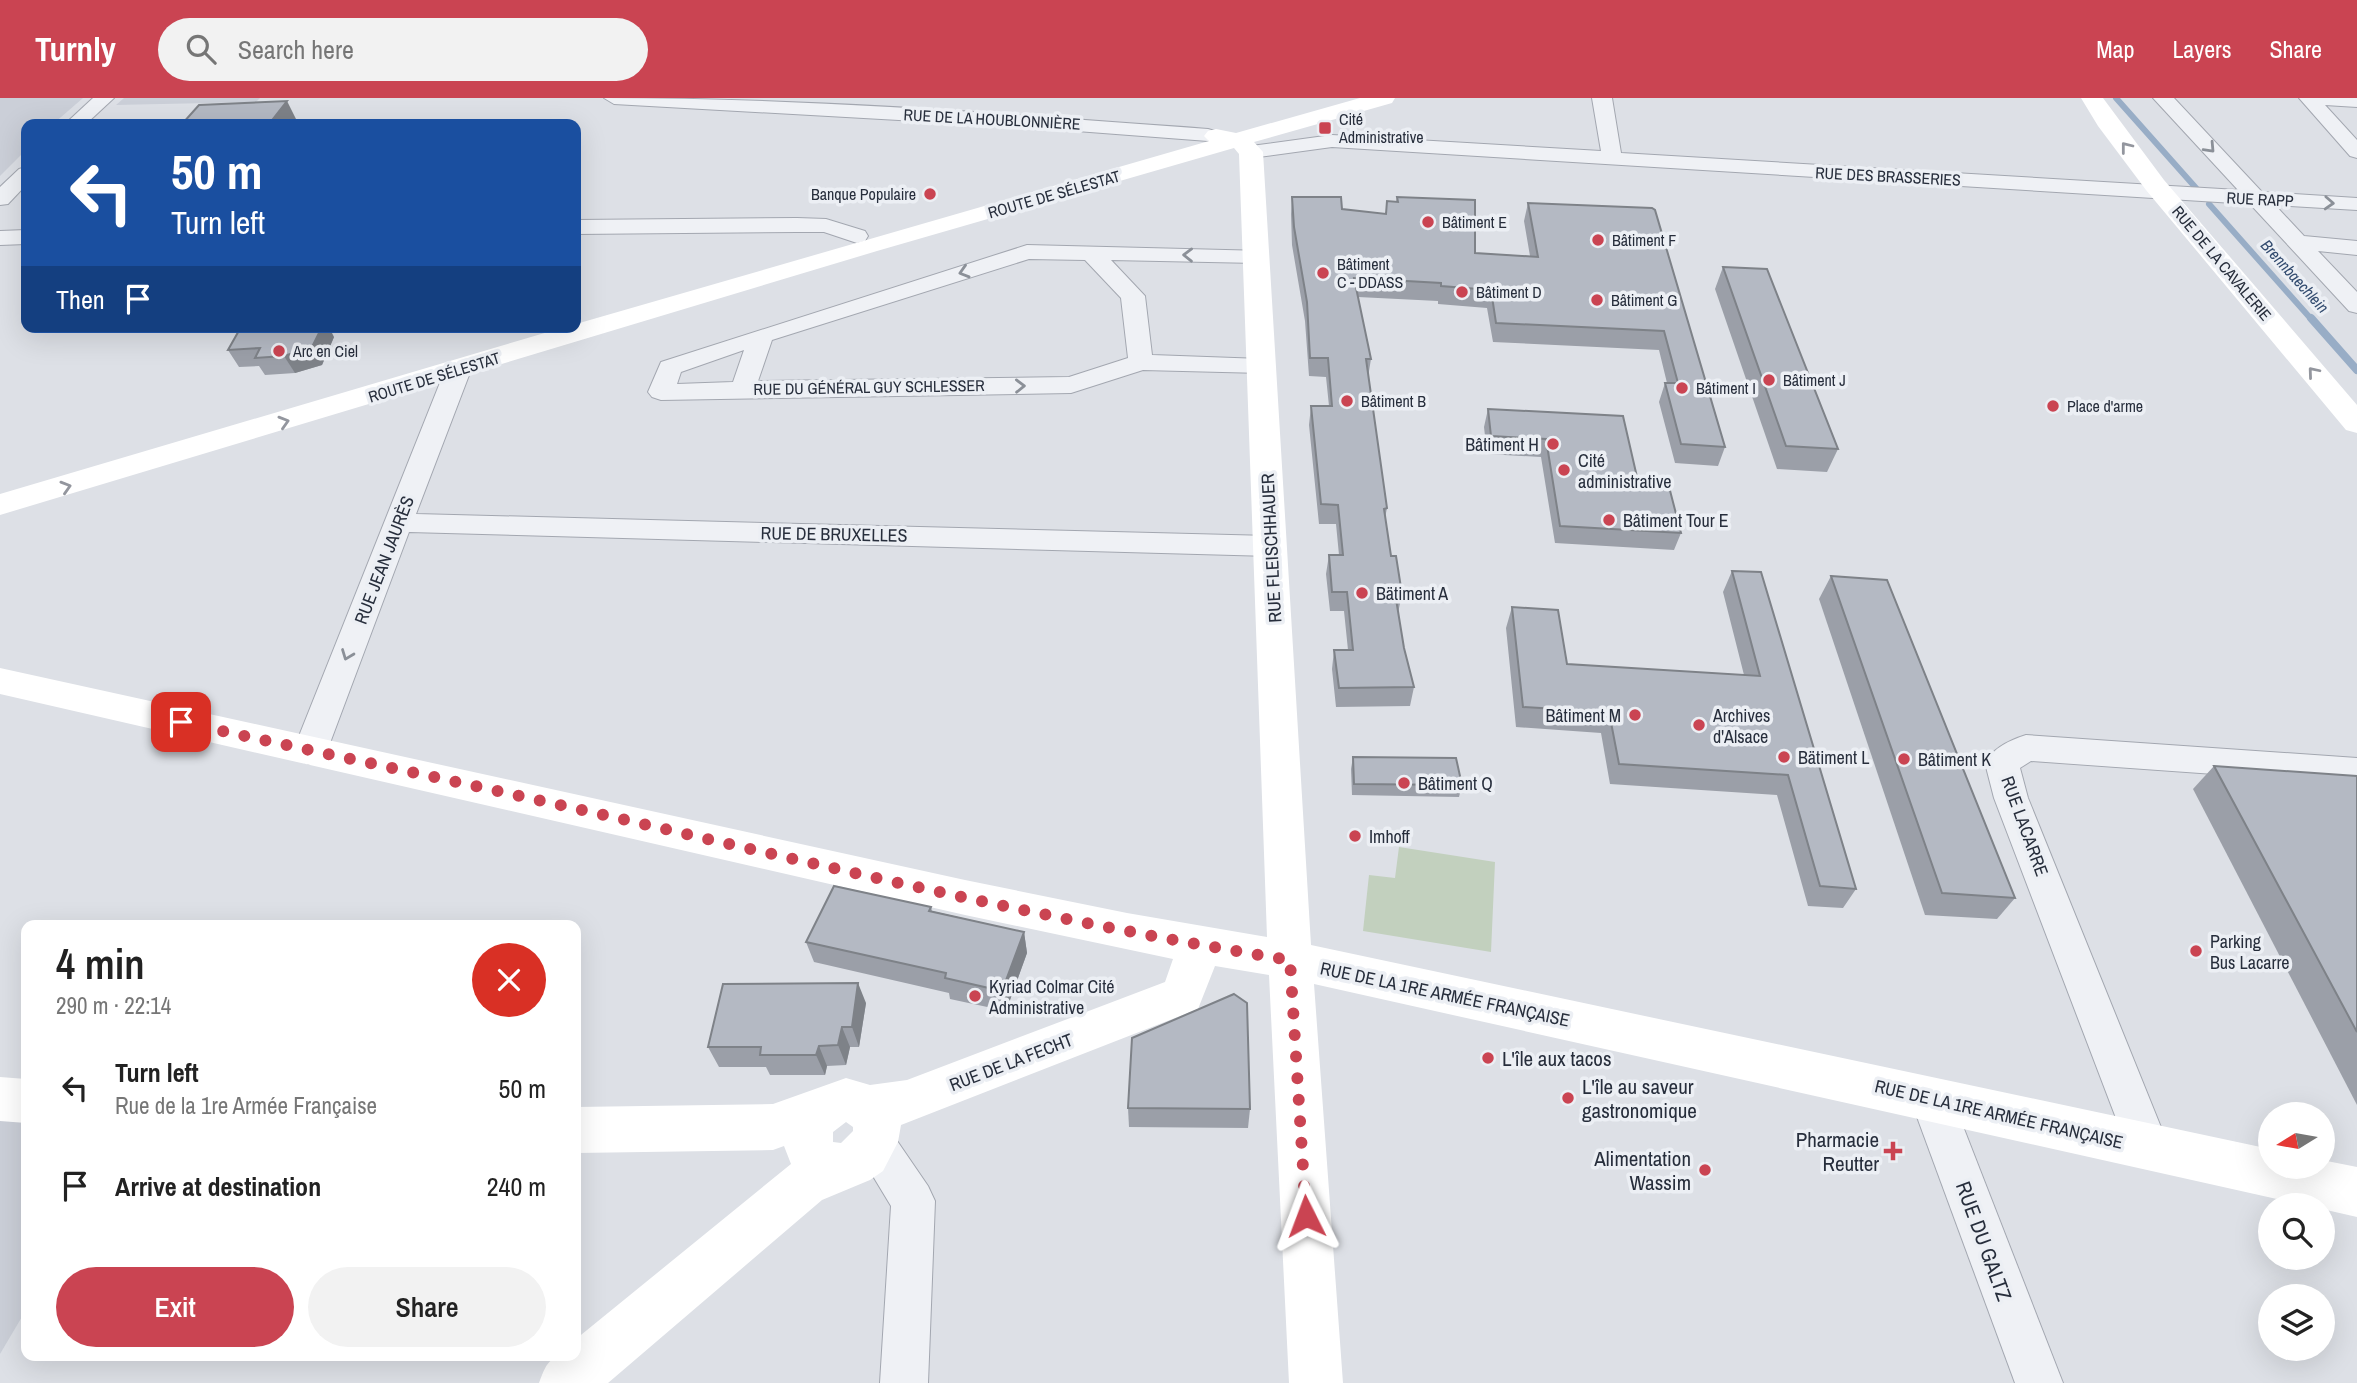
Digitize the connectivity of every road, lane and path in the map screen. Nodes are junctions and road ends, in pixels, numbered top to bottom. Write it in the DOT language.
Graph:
graph roads {
  1 [pos="104,98"];
  2 [pos="614,98"];
  3 [pos="1336,98"];
  4 [pos="1384,98"];
  5 [pos="1602,98"];
  6 [pos="2092,98"];
  7 [pos="2163,98"];
  8 [pos="2310,98"];
  9 [pos="673,100"];
  10 [pos="2357,101"];
  11 [pos="779,103"];
  12 [pos="81,119"];
  13 [pos="1208,135"];
  14 [pos="1245,147"];
  15 [pos="2357,152"];
  16 [pos="1612,160"];
  17 [pos="21,178"];
  18 [pos="2163,194"];
  19 [pos="2,196"];
  20 [pos="2256,198"];
  21 [pos="2357,204"];
  22 [pos="797,225"];
  23 [pos="581,227"];
  24 [pos="21,237"];
  25 [pos="0,238"];
  26 [pos="863,241"];
  27 [pos="2297,242"];
  28 [pos="821,246"];
  29 [pos="2357,248"];
  30 [pos="1091,253"];
  31 [pos="1257,256"];
  32 [pos="2357,306"];
  33 [pos="581,316"];
  34 [pos="581,331"];
  35 [pos="519,333"];
  36 [pos="574,333"];
  37 [pos="761,336"];
  38 [pos="1141,362"];
  39 [pos="1262,366"];
  40 [pos="458,370"];
  41 [pos="743,389"];
  42 [pos="2357,424"];
  43 [pos="0,484"];
  44 [pos="0,505"];
  45 [pos="398,523"];
  46 [pos="1270,545"];
  47 [pos="0,681"];
  48 [pos="310,751"];
  49 [pos="2357,771"];
  50 [pos="1200,946"];
  51 [pos="1290,960"];
  52 [pos="1931,1098"];
  53 [pos="0,1099"];
  54 [pos="21,1101"];
  55 [pos="581,1130"];
  56 [pos="839,1138"];
  57 [pos="2148,1147"];
  58 [pos="2357,1192"];
  59 [pos="566,1383"];
  60 [pos="904,1383"];
  61 [pos="1316,1383"];
  62 [pos="2039,1383"];
  1 -- 12 [label="street"];
  2 -- 9 [label="street, RUE DE LA HOUBLONNIÈRE"];
  3 -- 13 [label="main road, ROUTE DE SÉLESTAT"];
  4 -- 14 [label="main road, ROUTE DE SÉLESTAT"];
  5 -- 16 [label="street"];
  18 -- 6 [label="main road, RUE DE LA CAVALERIE, one-way"];
  7 -- 20 [label="street, one-way"];
  8 -- 10 [label="street"];
  8 -- 15 [label="street"];
  9 -- 11 [label="street, RUE DE LA HOUBLONNIÈRE"];
  11 -- 13 [label="street, RUE DE LA HOUBLONNIÈRE"];
  13 -- 14 [label="main road, ROUTE DE SÉLESTAT"];
  13 -- 26 [label="main road, ROUTE DE SÉLESTAT"];
  14 -- 16 [label="street, RUE DES BRASSERIES"];
  14 -- 26 [label="main road, ROUTE DE SÉLESTAT"];
  14 -- 31 [label="main road, RUE FLEISCHHAUER"];
  16 -- 18 [label="street, RUE DES BRASSERIES"];
  17 -- 19 [label="street"];
  18 -- 20 [label="street, RUE RAPP"];
  42 -- 18 [label="main road, RUE DE LA CAVALERIE, one-way"];
  20 -- 21 [label="street, RUE RAPP, one-way"];
  20 -- 27 [label="street"];
  22 -- 23 [label="street"];
  22 -- 26 [label="street"];
  22 -- 28 [label="street"];
  24 -- 25 [label="street"];
  26 -- 28 [label="main road, ROUTE DE SÉLESTAT"];
  26 -- 34 [label="main road, ROUTE DE SÉLESTAT"];
  27 -- 29 [label="street"];
  27 -- 32 [label="street"];
  28 -- 33 [label="main road, ROUTE DE SÉLESTAT"];
  31 -- 30 [label="street, one-way"];
  30 -- 37 [label="street, one-way"];
  30 -- 38 [label="street"];
  31 -- 39 [label="main road, RUE FLEISCHHAUER"];
  35 -- 43 [label="main road, ROUTE DE SÉLESTAT"];
  36 -- 40 [label="main road, ROUTE DE SÉLESTAT"];
  37 -- 41 [label="street, RUE DU GÉNÉRAL GUY SCHLESSER"];
  37 -- 41 [label="street"];
  38 -- 39 [label="street, RUE DU GÉNÉRAL GUY SCHLESSER"];
  41 -- 38 [label="street, RUE DU GÉNÉRAL GUY SCHLESSER, one-way"];
  39 -- 46 [label="main road, RUE FLEISCHHAUER"];
  44 -- 40 [label="main road, ROUTE DE SÉLESTAT, one-way"];
  40 -- 45 [label="street, RUE JEAN JAURÈS"];
  45 -- 46 [label="street, RUE DE BRUXELLES"];
  45 -- 48 [label="street, RUE JEAN JAURÈS, one-way"];
  46 -- 51 [label="main road, RUE FLEISCHHAUER"];
  47 -- 48 [label="main road, RUE DE LA 1RE ARMÉE FRANÇAISE"];
  48 -- 50 [label="main road, RUE DE LA 1RE ARMÉE FRANÇAISE"];
  49 -- 57 [label="street, RUE LACARRE"];
  50 -- 51 [label="main road, RUE DE LA 1RE ARMÉE FRANÇAISE"];
  50 -- 56 [label="main road, RUE DE LA FECHT"];
  51 -- 52 [label="main road, RUE DE LA 1RE ARMÉE FRANÇAISE"];
  51 -- 61 [label="main road, RUE FLEISCHHAUER"];
  52 -- 57 [label="main road, RUE DE LA 1RE ARMÉE FRANÇAISE"];
  52 -- 62 [label="street, RUE DU GALTZ"];
  53 -- 54 [label="main road"];
  55 -- 56 [label="main road"];
  56 -- 59 [label="main road, RUE DE LA FECHT"];
  56 -- 60 [label="street"];
  57 -- 58 [label="main road, RUE DE LA 1RE ARMÉE FRANÇAISE"];
}
